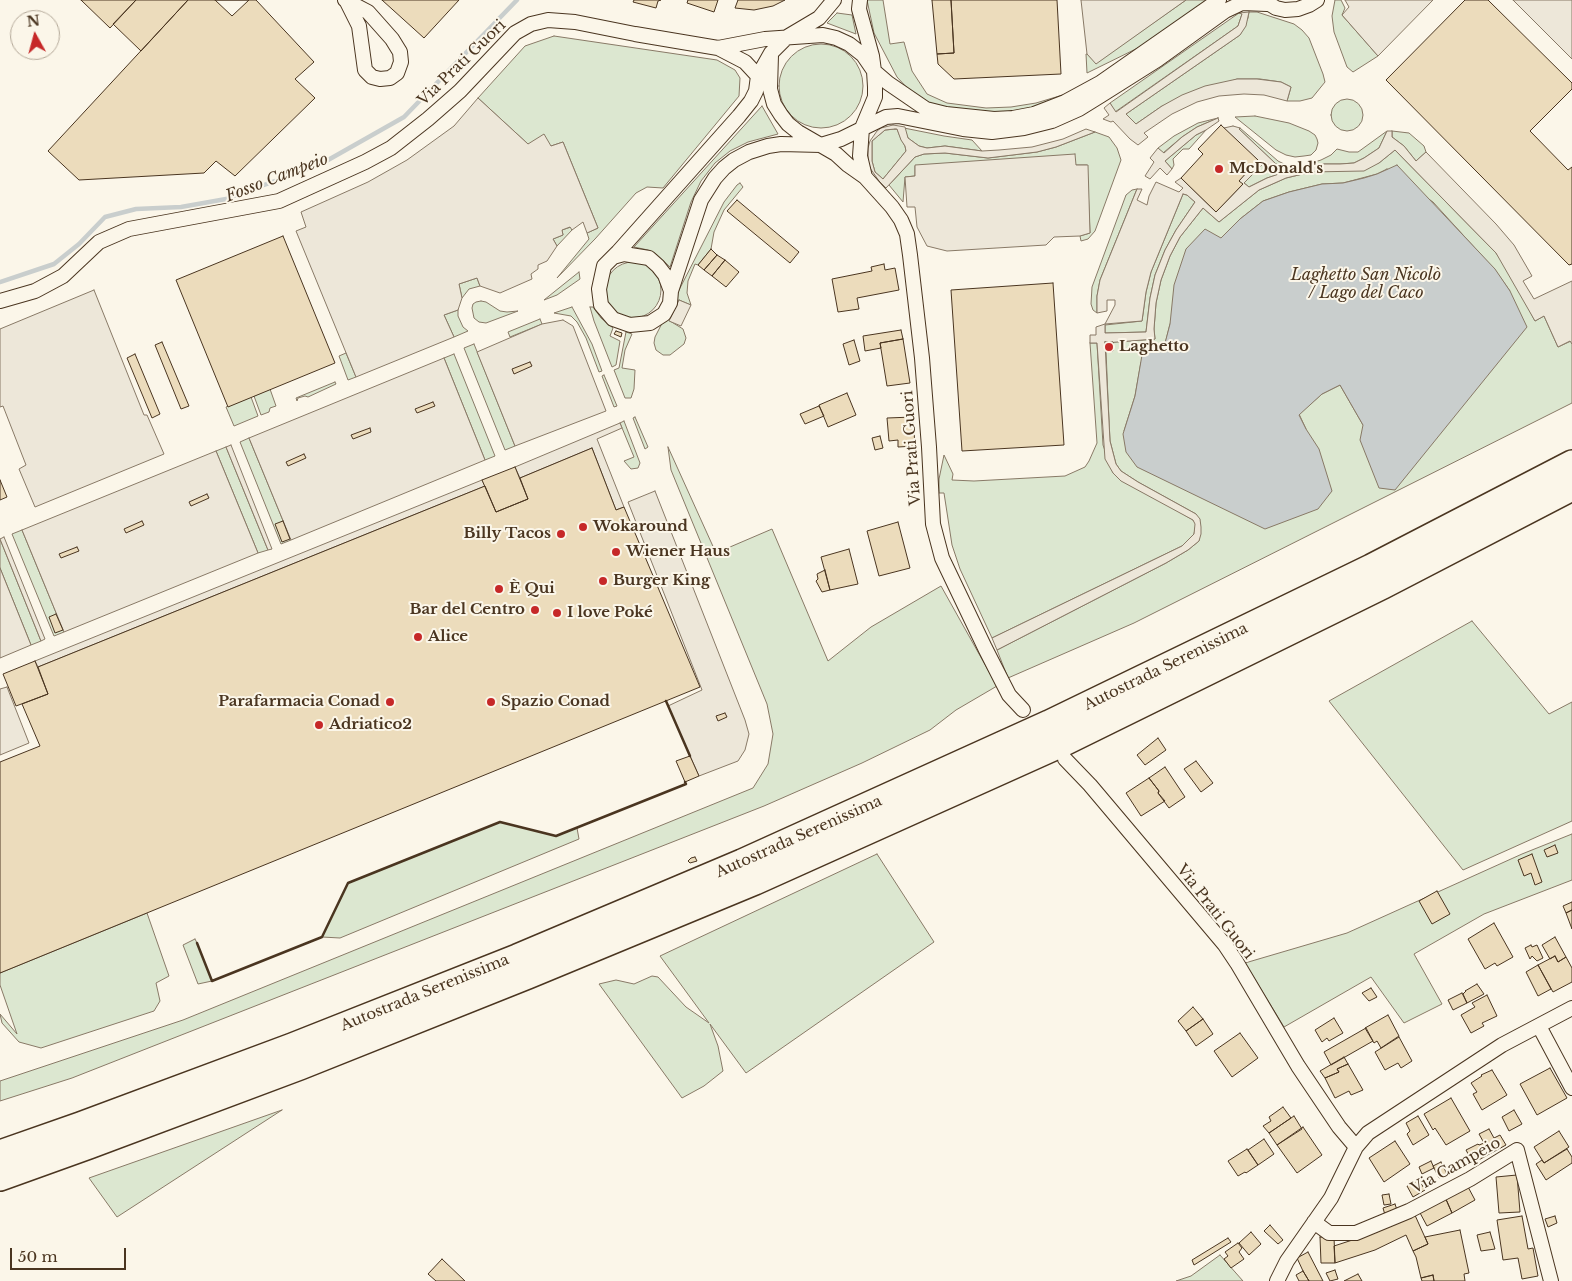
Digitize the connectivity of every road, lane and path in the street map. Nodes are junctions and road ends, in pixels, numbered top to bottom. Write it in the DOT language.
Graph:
graph roads {
  1 [pos="346,0"];
  2 [pos="834,0"];
  3 [pos="860,0"];
  4 [pos="1219,0"];
  5 [pos="1317,0"];
  6 [pos="1265,2"];
  7 [pos="787,38"];
  8 [pos="718,48"];
  9 [pos="771,53"];
  10 [pos="874,70"];
  11 [pos="758,76"];
  12 [pos="862,128"];
  13 [pos="821,145"];
  14 [pos="865,177"];
  15 [pos="613,258"];
  16 [pos="672,291"];
  17 [pos="0,301"];
  18 [pos="1572,463"];
  19 [pos="1572,488"];
  20 [pos="1023,710"];
  21 [pos="1065,758"];
  22 [pos="1572,1008"];
  23 [pos="1539,1026"];
  24 [pos="1572,1088"];
  25 [pos="1356,1147"];
  26 [pos="0,1153"];
  27 [pos="0,1178"];
  28 [pos="1314,1222"];
  29 [pos="1278,1281"];
  30 [pos="1551,1281"];
  1 -- 1 [label="street"];
  2 -- 7 [label="street, Via Prati Guori"];
  3 -- 10 [label="street"];
  4 -- 10 [label="street"];
  5 -- 6 [label="street"];
  6 -- 12 [label="street"];
  7 -- 8 [label="street, Via Prati Guori"];
  7 -- 9 [label="street, Via Prati Guori"];
  7 -- 10 [label="street"];
  8 -- 11 [label="street, Via Prati Guori"];
  8 -- 17 [label="street, Via Prati Guori"];
  9 -- 11 [label="street, Via Prati Guori"];
  9 -- 13 [label="street"];
  10 -- 12 [label="street"];
  11 -- 15 [label="street, Via Prati Guori"];
  12 -- 13 [label="street"];
  12 -- 14 [label="street"];
  13 -- 14 [label="street, Via Prati Guori"];
  13 -- 16 [label="street, Via Prati Guori"];
  14 -- 20 [label="street, Via Prati Guori"];
  15 -- 16 [label="street"];
  15 -- 16 [label="street, Via Prati Guori"];
  18 -- 26 [label="highway, Autostrada Serenissima"];
  19 -- 27 [label="highway, Autostrada Serenissima"];
  21 -- 25 [label="street, Via Prati Guori"];
  22 -- 23 [label="street"];
  23 -- 24 [label="street"];
  23 -- 25 [label="street"];
  25 -- 28 [label="street"];
  28 -- 29 [label="street"];
  28 -- 30 [label="street, Via Campeio"];
}
